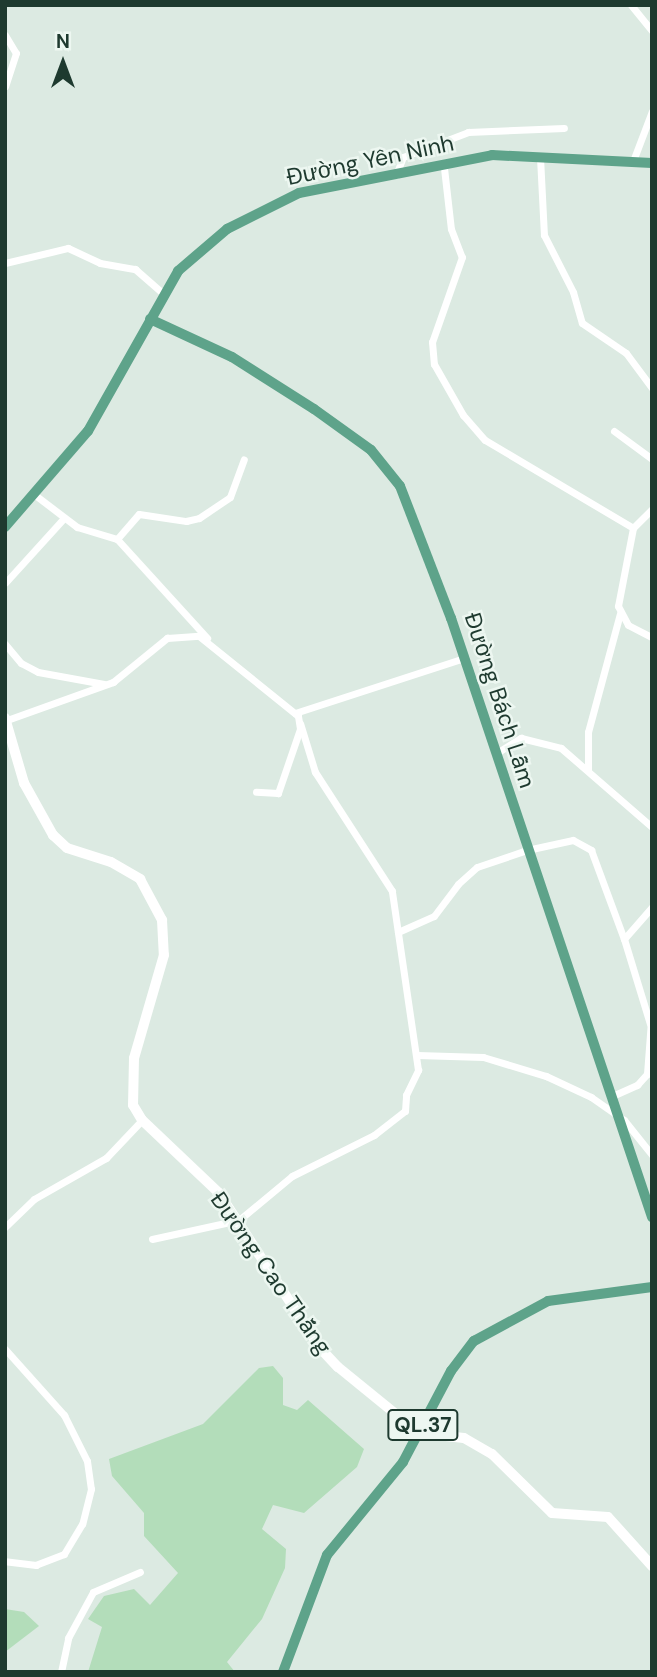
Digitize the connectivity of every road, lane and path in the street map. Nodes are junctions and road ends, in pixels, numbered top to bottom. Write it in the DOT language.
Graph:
graph roads {
  1 [pos="631,5"];
  2 [pos="652,31"];
  3 [pos="5,35"];
  4 [pos="5,86"];
  5 [pos="652,111"];
  6 [pos="652,127"];
  7 [pos="564,128"];
  8 [pos="642,137"];
  9 [pos="540,157"];
  10 [pos="633,162"];
  11 [pos="652,163"];
  12 [pos="444,168"];
  13 [pos="396,175"];
  14 [pos="5,263"];
  15 [pos="163,293"];
  16 [pos="150,320"];
  17 [pos="652,388"];
  18 [pos="614,431"];
  19 [pos="244,459"];
  20 [pos="652,459"];
  21 [pos="35,495"];
  22 [pos="5,508"];
  23 [pos="652,509"];
  24 [pos="15,516"];
  25 [pos="64,518"];
  26 [pos="5,527"];
  27 [pos="634,528"];
  28 [pos="117,539"];
  29 [pos="5,583"];
  30 [pos="620,613"];
  31 [pos="652,637"];
  32 [pos="209,641"];
  33 [pos="5,644"];
  34 [pos="464,658"];
  35 [pos="107,685"];
  36 [pos="295,713"];
  37 [pos="6,720"];
  38 [pos="300,723"];
  39 [pos="495,754"];
  40 [pos="588,770"];
  41 [pos="256,792"];
  42 [pos="652,827"];
  43 [pos="527,850"];
  44 [pos="652,907"];
  45 [pos="398,932"];
  46 [pos="624,939"];
  47 [pos="651,1021"];
  48 [pos="651,1035"];
  49 [pos="417,1055"];
  50 [pos="610,1097"];
  51 [pos="617,1115"];
  52 [pos="142,1119"];
  53 [pos="652,1155"];
  54 [pos="652,1217"];
  55 [pos="239,1220"];
  56 [pos="5,1227"];
  57 [pos="152,1239"];
  58 [pos="652,1287"];
  59 [pos="5,1349"];
  60 [pos="419,1433"];
  61 [pos="5,1560"];
  62 [pos="652,1566"];
  63 [pos="140,1572"];
  64 [pos="61,1672"];
  65 [pos="283,1672"];
  1 -- 2 [label="street"];
  3 -- 4 [label="street"];
  5 -- 8 [label="street"];
  6 -- 8 [label="street"];
  7 -- 13 [label="street"];
  8 -- 10 [label="street"];
  9 -- 10 [label="main road, Đường Yên Ninh"];
  9 -- 12 [label="main road, Đường Yên Ninh"];
  9 -- 17 [label="street"];
  10 -- 11 [label="main road, Đường Yên Ninh"];
  12 -- 13 [label="main road, Đường Yên Ninh"];
  12 -- 27 [label="street"];
  13 -- 15 [label="main road, Đường Yên Ninh"];
  14 -- 15 [label="street"];
  15 -- 16 [label="main road, Đường Yên Ninh"];
  16 -- 21 [label="main road, Đường Yên Ninh"];
  16 -- 34 [label="main road, Đường Bách Lẫm"];
  18 -- 20 [label="street"];
  19 -- 28 [label="street"];
  21 -- 24 [label="main road, Đường Yên Ninh"];
  21 -- 25 [label="street"];
  22 -- 24 [label="street"];
  23 -- 27 [label="street"];
  24 -- 26 [label="main road, Đường Yên Ninh"];
  25 -- 28 [label="street"];
  25 -- 29 [label="street"];
  27 -- 30 [label="street"];
  28 -- 32 [label="street"];
  30 -- 31 [label="street"];
  30 -- 40 [label="street"];
  32 -- 35 [label="street"];
  32 -- 36 [label="street"];
  33 -- 35 [label="street"];
  34 -- 36 [label="street"];
  34 -- 39 [label="main road, Đường Bách Lẫm"];
  35 -- 37 [label="street"];
  36 -- 38 [label="street"];
  37 -- 52 [label="street"];
  38 -- 41 [label="street"];
  38 -- 45 [label="street"];
  39 -- 40 [label="street"];
  39 -- 43 [label="main road, Đường Bách Lẫm"];
  40 -- 42 [label="street"];
  43 -- 45 [label="street"];
  43 -- 46 [label="street"];
  43 -- 50 [label="main road, Đường Bách Lẫm"];
  44 -- 46 [label="street"];
  45 -- 49 [label="street"];
  46 -- 47 [label="street"];
  47 -- 48 [label="street"];
  48 -- 50 [label="street"];
  49 -- 51 [label="street"];
  49 -- 55 [label="street"];
  50 -- 51 [label="main road, Đường Bách Lẫm"];
  51 -- 53 [label="street"];
  51 -- 54 [label="main road, Đường Bách Lẫm"];
  52 -- 55 [label="street, Đường Cao Thắng"];
  52 -- 56 [label="street"];
  55 -- 57 [label="street"];
  55 -- 60 [label="street, Đường Cao Thắng"];
  58 -- 60 [label="main road, QL.37"];
  59 -- 61 [label="street"];
  60 -- 62 [label="street"];
  60 -- 65 [label="main road, QL.37"];
  63 -- 64 [label="street"];
}
